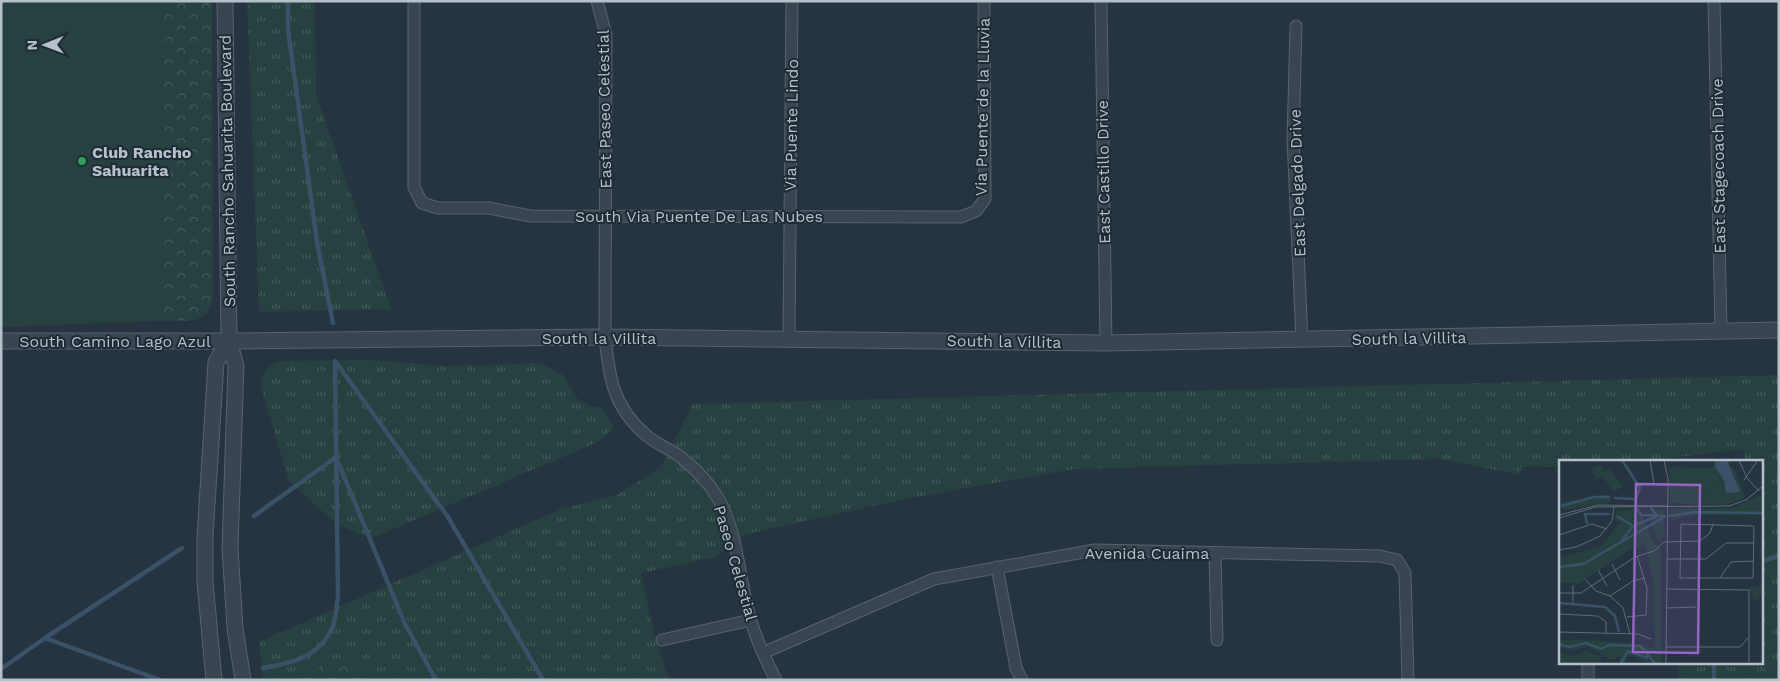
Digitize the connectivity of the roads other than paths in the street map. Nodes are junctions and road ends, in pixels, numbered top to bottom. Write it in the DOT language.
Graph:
graph roads {
  1 [pos="225,1"];
  2 [pos="414,1"];
  3 [pos="597,1"];
  4 [pos="792,1"];
  5 [pos="984,1"];
  6 [pos="1101,1"];
  7 [pos="1714,1"];
  8 [pos="1296,26"];
  9 [pos="976,211"];
  10 [pos="605,216"];
  11 [pos="790,216"];
  12 [pos="1721,330"];
  13 [pos="1779,330"];
  14 [pos="605,337"];
  15 [pos="789,339"];
  16 [pos="1302,340"];
  17 [pos="1,341"];
  18 [pos="229,342"];
  19 [pos="1106,343"];
  20 [pos="1215,553"];
  21 [pos="997,567"];
  22 [pos="751,620"];
  23 [pos="662,640"];
  24 [pos="1217,640"];
  25 [pos="763,653"];
  26 [pos="1588,664"];
  27 [pos="214,680"];
  28 [pos="243,680"];
  29 [pos="776,680"];
  30 [pos="1022,680"];
  31 [pos="1408,680"];
  32 [pos="1588,680"];
  1 -- 18 [label="street, South Rancho Sahuarita Boulevard"];
  2 -- 10 [label="street, South Via Puente De Las Nubes"];
  3 -- 10 [label="street, East Paseo Celestial"];
  4 -- 11 [label="street, Via Puente Lindo"];
  5 -- 9 [label="street, Via Puente de la Lluvia"];
  6 -- 19 [label="street, East Castillo Drive"];
  7 -- 12 [label="street, East Stagecoach Drive"];
  8 -- 16 [label="street, East Delgado Drive"];
  9 -- 11 [label="street, South Via Puente De Las Nubes"];
  10 -- 11 [label="street, South Via Puente De Las Nubes"];
  10 -- 14 [label="street, East Paseo Celestial"];
  11 -- 15 [label="street, Via Puente Lindo"];
  12 -- 13 [label="street, South la Villita"];
  12 -- 16 [label="street, South la Villita"];
  14 -- 15 [label="street, South la Villita"];
  14 -- 18 [label="street, South la Villita"];
  14 -- 22 [label="street, Paseo Celestial"];
  15 -- 19 [label="street, South la Villita"];
  16 -- 19 [label="street, South la Villita"];
  17 -- 18 [label="street, South Camino Lago Azul"];
  18 -- 27 [label="street"];
  18 -- 28 [label="street, South Rancho Sahuarita Boulevard"];
  20 -- 21 [label="street, Avenida Cuaima"];
  20 -- 24 [label="street"];
  20 -- 31 [label="street, Avenida Cuaima"];
  21 -- 25 [label="street, Avenida Cuaima"];
  21 -- 30 [label="street"];
  22 -- 23 [label="street"];
  22 -- 25 [label="street, Paseo Celestial"];
  25 -- 29 [label="street, Paseo Celestial"];
  26 -- 32 [label="street"];
}
